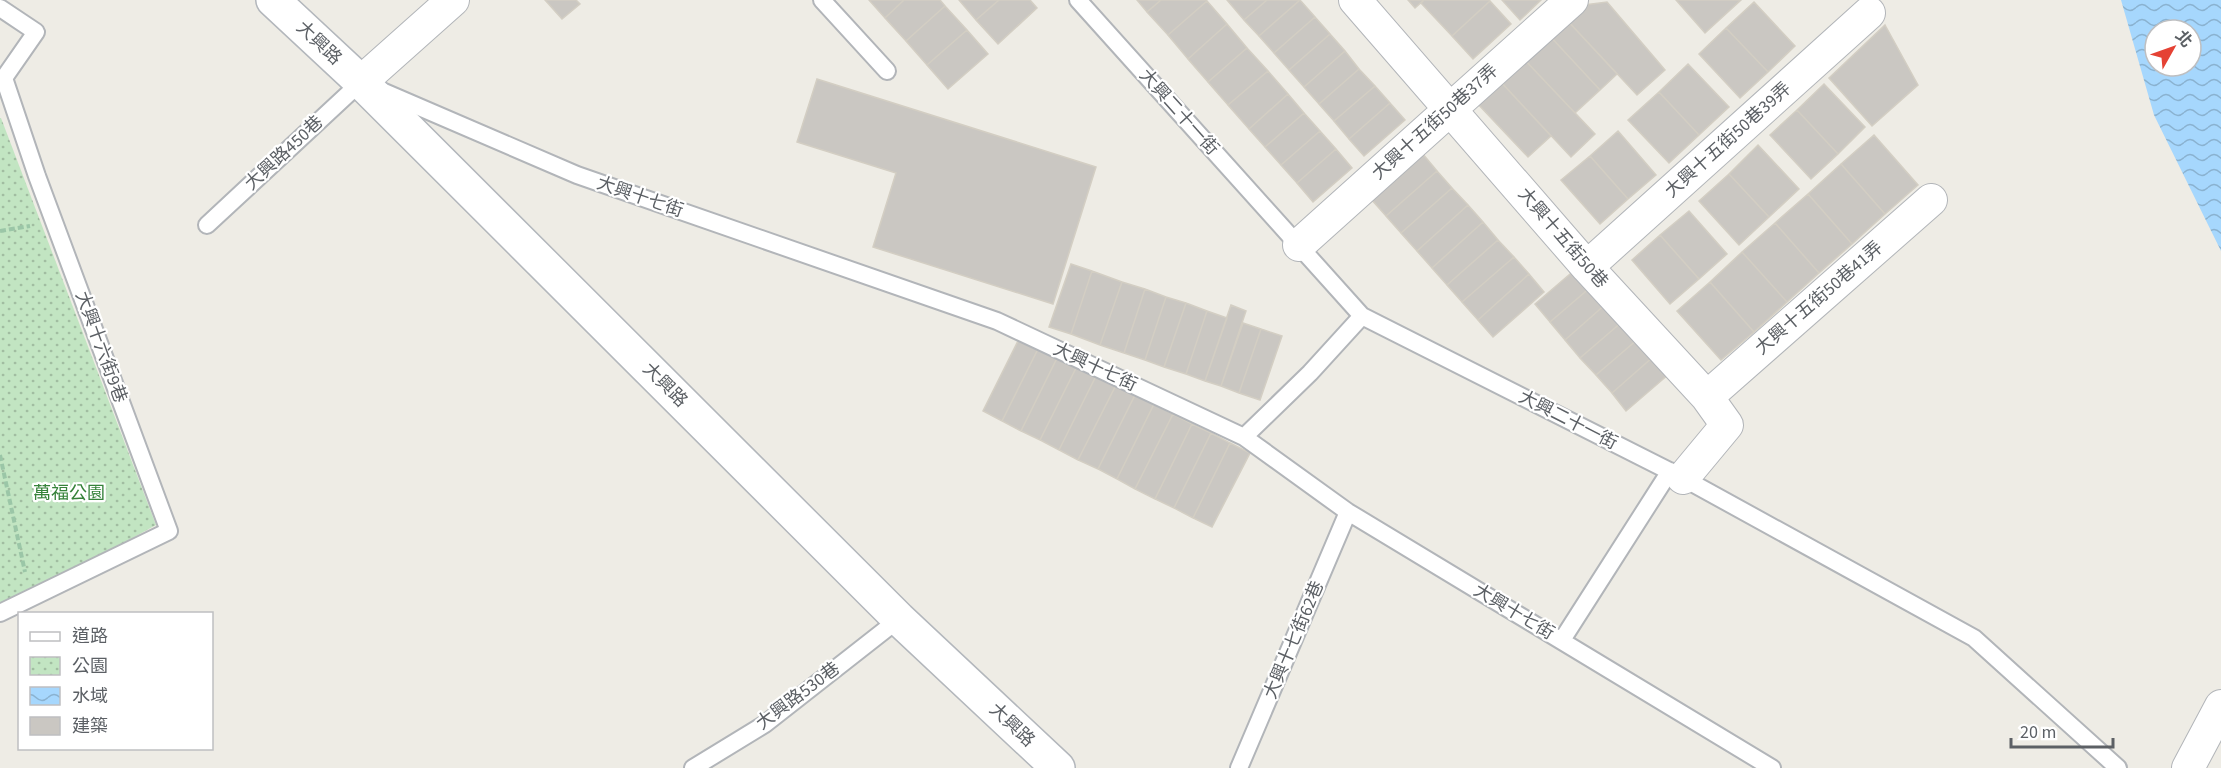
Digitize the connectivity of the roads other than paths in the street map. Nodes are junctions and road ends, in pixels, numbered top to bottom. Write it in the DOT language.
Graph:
graph roads {
  1 [pos="273,0"];
  2 [pos="453,0"];
  3 [pos="822,0"];
  4 [pos="1078,0"];
  5 [pos="1355,0"];
  6 [pos="1572,0"];
  7 [pos="0,8"];
  8 [pos="1869,13"];
  9 [pos="887,71"];
  10 [pos="361,82"];
  11 [pos="1450,109"];
  12 [pos="1931,200"];
  13 [pos="207,225"];
  14 [pos="1299,245"];
  15 [pos="1587,267"];
  16 [pos="1362,316"];
  17 [pos="1707,397"];
  18 [pos="1244,437"];
  19 [pos="1677,474"];
  20 [pos="1348,512"];
  21 [pos="0,613"];
  22 [pos="899,619"];
  23 [pos="1562,640"];
  24 [pos="2221,706"];
  25 [pos="693,768"];
  26 [pos="1058,768"];
  27 [pos="1239,768"];
  28 [pos="1772,768"];
  29 [pos="2118,768"];
  30 [pos="2188,768"];
  1 -- 10 [label="main road, 大興路"];
  2 -- 10 [label="street"];
  3 -- 9 [label="lane"];
  4 -- 14 [label="lane, 大興二十一街"];
  5 -- 11 [label="street, 大興十五街50巷"];
  6 -- 11 [label="street, 大興十五街50巷37弄"];
  7 -- 21 [label="lane, 大興十六街9巷"];
  8 -- 15 [label="street, 大興十五街50巷39弄"];
  10 -- 13 [label="lane, 大興路450巷"];
  10 -- 18 [label="lane, 大興十七街"];
  10 -- 22 [label="main road, 大興路"];
  11 -- 14 [label="street, 大興十五街50巷37弄"];
  11 -- 15 [label="street, 大興十五街50巷"];
  12 -- 17 [label="street, 大興十五街50巷41弄"];
  14 -- 16 [label="lane, 大興二十一街"];
  15 -- 17 [label="street, 大興十五街50巷"];
  16 -- 18 [label="lane"];
  16 -- 19 [label="lane, 大興二十一街"];
  17 -- 19 [label="street, 大興十五街50巷"];
  18 -- 20 [label="lane, 大興十七街"];
  19 -- 23 [label="lane"];
  19 -- 29 [label="lane, 大興二十一街"];
  20 -- 23 [label="lane, 大興十七街"];
  20 -- 27 [label="lane, 大興十七街62巷"];
  22 -- 25 [label="lane, 大興路530巷"];
  22 -- 26 [label="main road, 大興路"];
  23 -- 28 [label="lane, 大興十七街"];
  24 -- 30 [label="street"];
}
